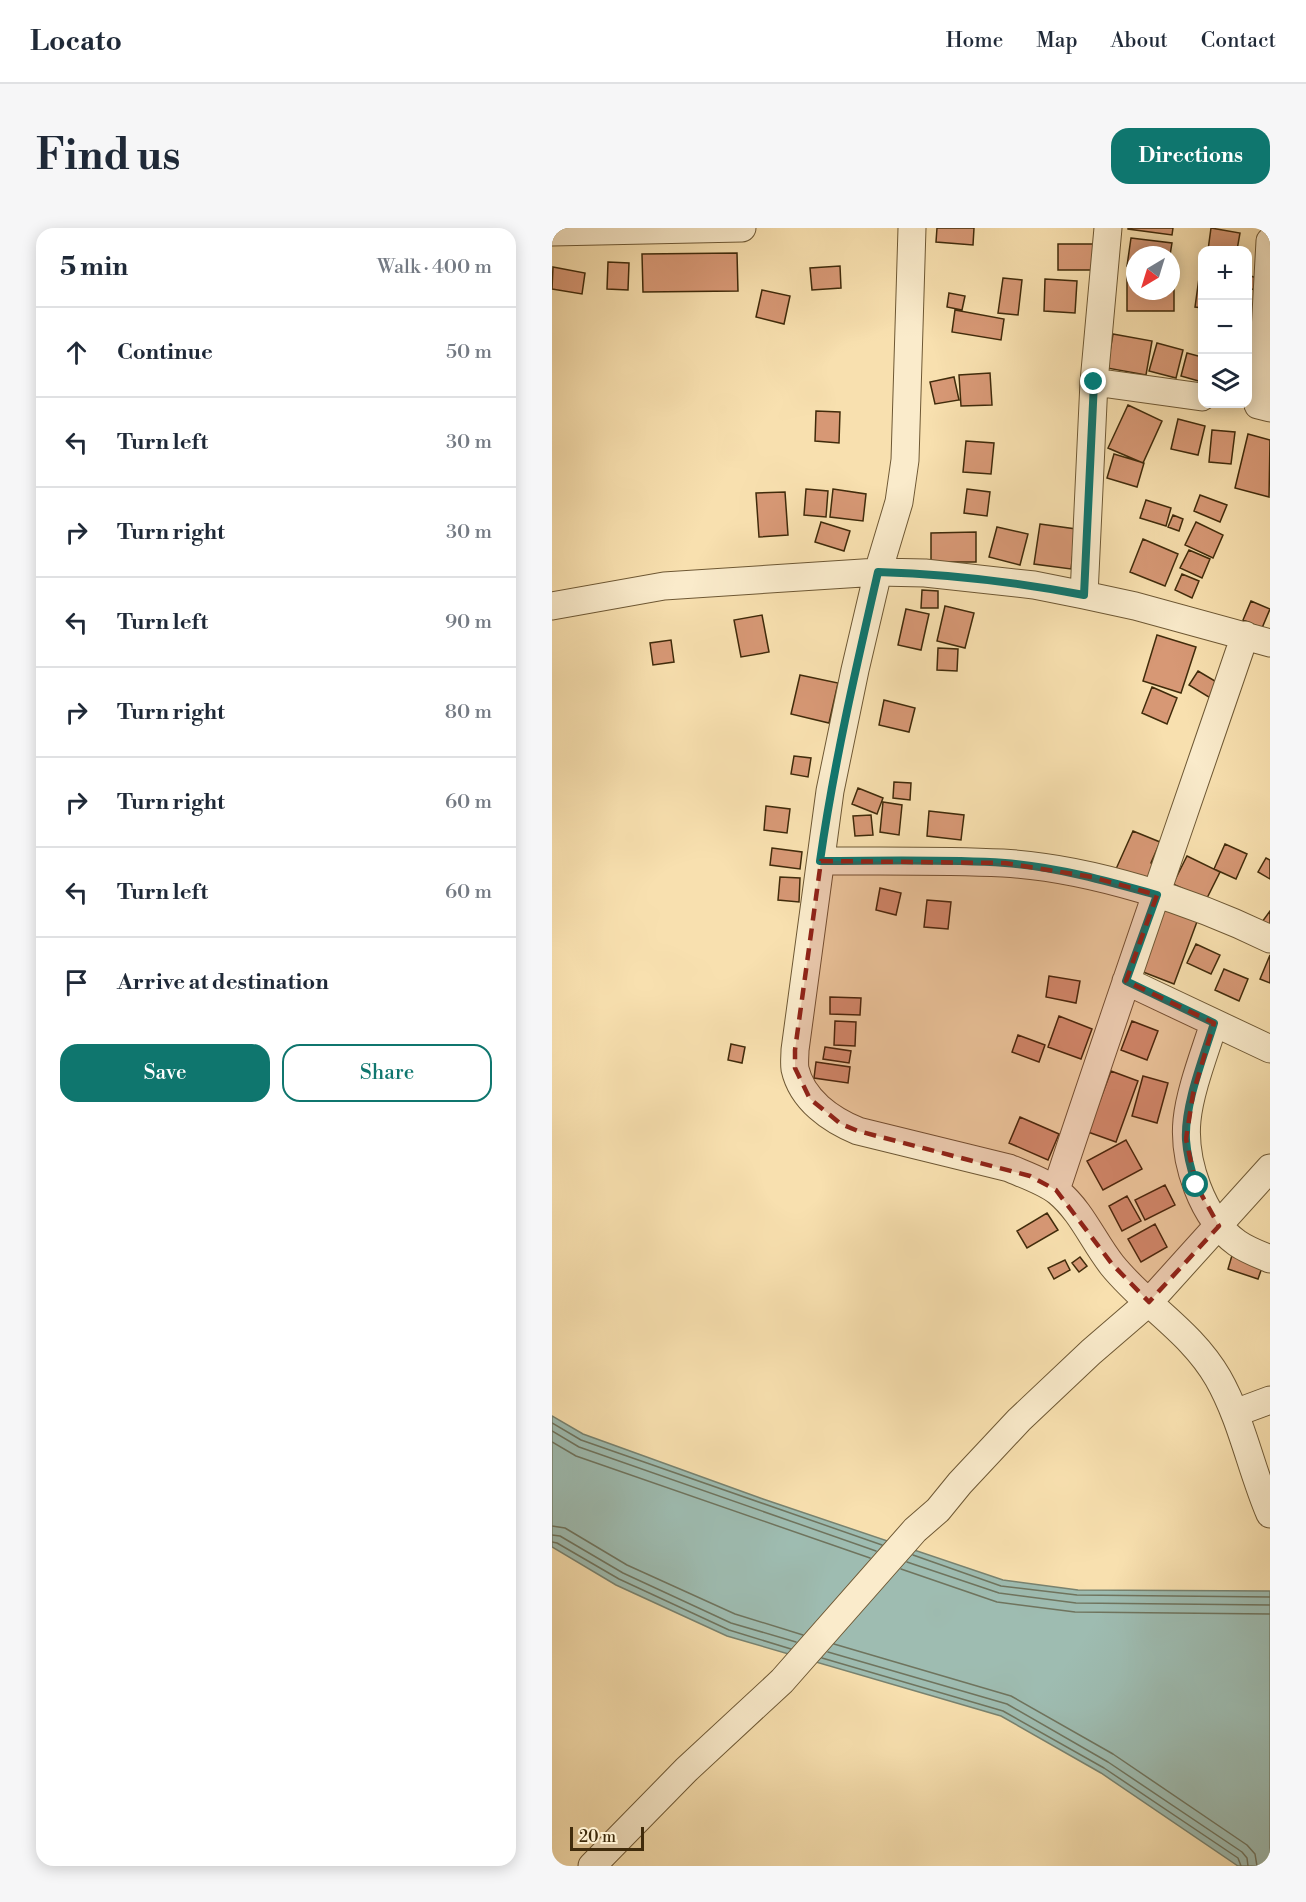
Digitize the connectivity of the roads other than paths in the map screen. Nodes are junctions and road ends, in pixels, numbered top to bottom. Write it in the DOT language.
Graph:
graph roads {
  1 [pos="742,228"];
  2 [pos="912,228"];
  3 [pos="1108,228"];
  4 [pos="552,232"];
  5 [pos="1270,241"];
  6 [pos="1094,382"];
  7 [pos="1198,397"];
  8 [pos="1258,406"];
  9 [pos="878,572"];
  10 [pos="1084,595"];
  11 [pos="552,606"];
  12 [pos="1245,635"];
  13 [pos="1270,643"];
  14 [pos="820,861"];
  15 [pos="1157,895"];
  16 [pos="1270,939"];
  17 [pos="1126,981"];
  18 [pos="1214,1023"];
  19 [pos="1270,1049"];
  20 [pos="1270,1168"];
  21 [pos="1056,1190"];
  22 [pos="1219,1226"];
  23 [pos="1270,1259"];
  24 [pos="1149,1302"];
  25 [pos="1270,1400"];
  26 [pos="1234,1413"];
  27 [pos="1270,1514"];
  28 [pos="592,1866"];
  1 -- 4 [label="street"];
  2 -- 9 [label="street"];
  3 -- 6 [label="street"];
  5 -- 8 [label="street"];
  6 -- 7 [label="street"];
  6 -- 10 [label="street"];
  9 -- 10 [label="street"];
  9 -- 11 [label="street"];
  9 -- 14 [label="street"];
  10 -- 12 [label="street"];
  12 -- 13 [label="street"];
  12 -- 15 [label="street"];
  14 -- 15 [label="street"];
  14 -- 21 [label="street"];
  15 -- 16 [label="street"];
  15 -- 17 [label="street"];
  17 -- 18 [label="street"];
  17 -- 21 [label="street"];
  18 -- 19 [label="street"];
  18 -- 22 [label="street"];
  20 -- 22 [label="street"];
  21 -- 24 [label="street"];
  22 -- 23 [label="street"];
  22 -- 24 [label="street"];
  24 -- 26 [label="street"];
  24 -- 28 [label="street"];
  25 -- 26 [label="street"];
  26 -- 27 [label="street"];
}
